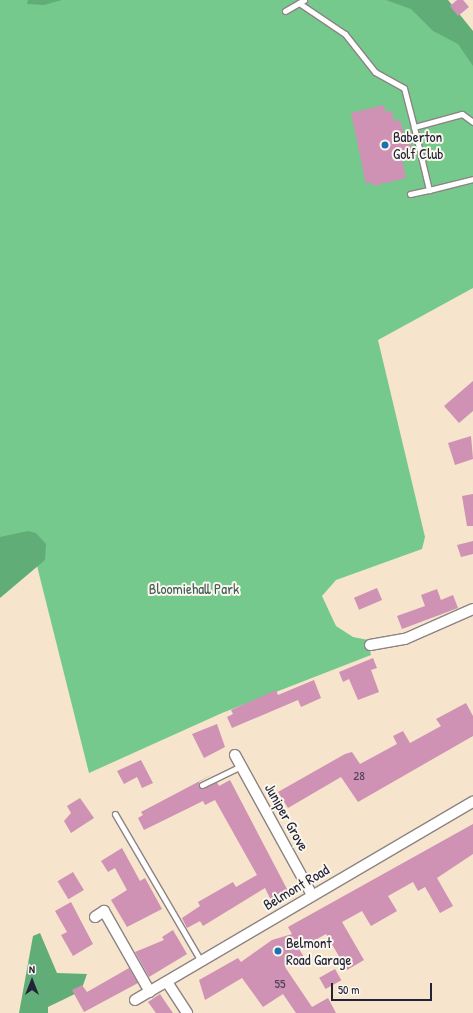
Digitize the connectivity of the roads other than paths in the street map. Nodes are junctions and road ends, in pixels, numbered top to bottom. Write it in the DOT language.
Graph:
graph roads {
  1 [pos="310,0"];
  2 [pos="302,1"];
  3 [pos="310,7"];
  4 [pos="285,11"];
  5 [pos="473,122"];
  6 [pos="414,127"];
  7 [pos="473,179"];
  8 [pos="429,190"];
  9 [pos="410,194"];
  10 [pos="473,608"];
  11 [pos="370,645"];
  12 [pos="235,754"];
  13 [pos="241,766"];
  14 [pos="202,785"];
  15 [pos="473,802"];
  16 [pos="114,814"];
  17 [pos="312,895"];
  18 [pos="95,917"];
  19 [pos="201,961"];
  20 [pos="168,982"];
  21 [pos="150,992"];
  22 [pos="135,1000"];
  23 [pos="187,1013"];
  1 -- 3 [label="lane"];
  2 -- 3 [label="lane"];
  2 -- 4 [label="lane"];
  3 -- 6 [label="lane"];
  5 -- 6 [label="lane"];
  6 -- 8 [label="lane"];
  7 -- 8 [label="lane"];
  8 -- 9 [label="lane"];
  10 -- 11 [label="street"];
  12 -- 13 [label="street, Juniper Grove"];
  13 -- 14 [label="lane"];
  13 -- 17 [label="street, Juniper Grove"];
  15 -- 17 [label="street, Belmont Road"];
  16 -- 19 [label="lane"];
  17 -- 19 [label="street, Belmont Road"];
  18 -- 21 [label="street"];
  19 -- 20 [label="street, Belmont Road"];
  20 -- 21 [label="street, Belmont Road"];
  20 -- 23 [label="street"];
  21 -- 22 [label="street, Belmont Road"];
}
